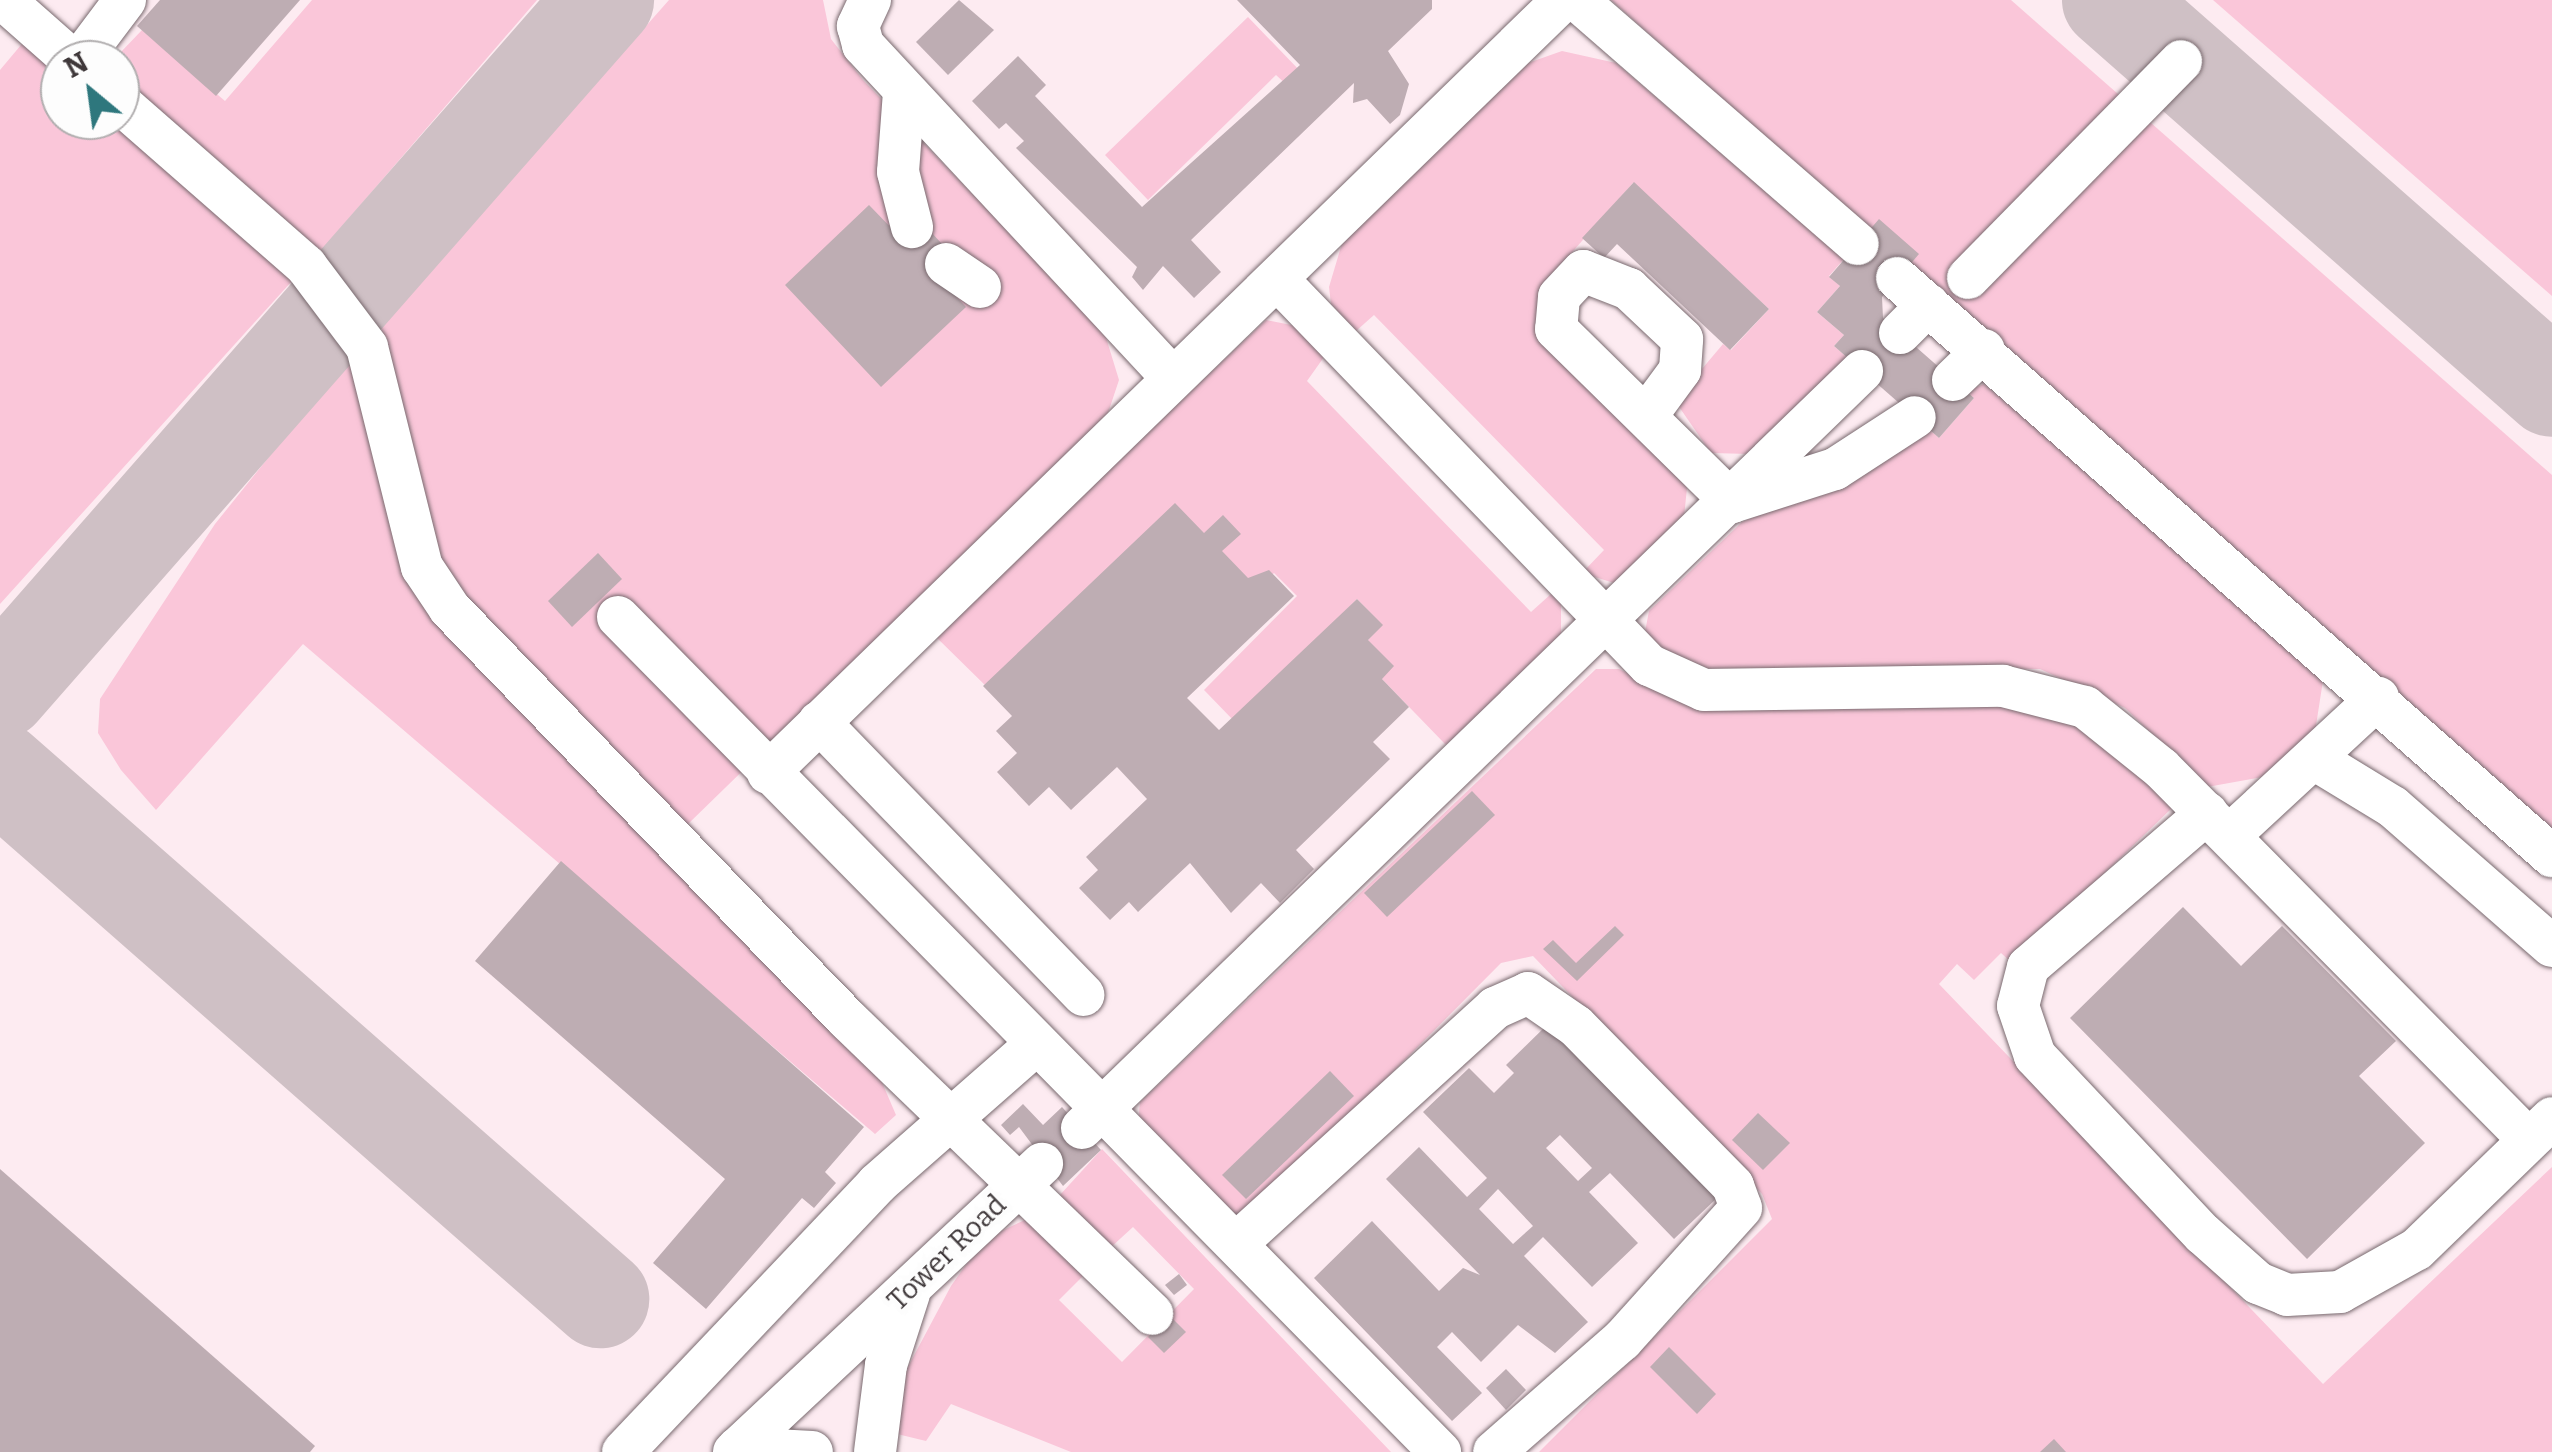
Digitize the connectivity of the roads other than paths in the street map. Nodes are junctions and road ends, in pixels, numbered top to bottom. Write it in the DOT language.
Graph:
graph roads {
  1 [pos="4,0"];
  2 [pos="125,0"];
  3 [pos="870,0"];
  4 [pos="1563,0"];
  5 [pos="1577,0"];
  6 [pos="49,40"];
  7 [pos="95,40"];
  8 [pos="2181,61"];
  9 [pos="904,92"];
  10 [pos="140,120"];
  11 [pos="912,228"];
  12 [pos="1858,244"];
  13 [pos="1968,278"];
  14 [pos="1278,280"];
  15 [pos="1908,306"];
  16 [pos="1984,350"];
  17 [pos="1862,371"];
  18 [pos="1172,377"];
  19 [pos="1954,380"];
  20 [pos="1647,415"];
  21 [pos="1915,416"];
  22 [pos="1732,502"];
  23 [pos="618,617"];
  24 [pos="1606,626"];
  25 [pos="2378,698"];
  26 [pos="819,722"];
  27 [pos="2316,760"];
  28 [pos="768,773"];
  29 [pos="2218,824"];
  30 [pos="2552,856"];
  31 [pos="2552,946"];
  32 [pos="1084,994"];
  33 [pos="1034,1047"];
  34 [pos="951,1116"];
  35 [pos="1090,1121"];
  36 [pos="2541,1129"];
  37 [pos="1031,1174"];
  38 [pos="1238,1242"];
  39 [pos="911,1288"];
  40 [pos="1152,1314"];
  41 [pos="736,1450"];
  42 [pos="623,1452"];
  43 [pos="812,1452"];
  44 [pos="874,1452"];
  45 [pos="1440,1452"];
  46 [pos="1494,1452"];
  1 -- 6 [label="street"];
  2 -- 7 [label="street"];
  3 -- 9 [label="street"];
  4 -- 14 [label="street"];
  5 -- 12 [label="street"];
  8 -- 13 [label="street"];
  9 -- 11 [label="street"];
  9 -- 18 [label="street"];
  10 -- 34 [label="street"];
  14 -- 18 [label="street"];
  14 -- 24 [label="street"];
  15 -- 16 [label="street"];
  16 -- 19 [label="street"];
  16 -- 25 [label="street"];
  17 -- 22 [label="street"];
  18 -- 26 [label="street"];
  20 -- 22 [label="street"];
  21 -- 22 [label="street"];
  22 -- 24 [label="street"];
  23 -- 28 [label="street"];
  24 -- 29 [label="street"];
  24 -- 35 [label="street"];
  25 -- 27 [label="street"];
  25 -- 30 [label="street"];
  26 -- 28 [label="street"];
  26 -- 32 [label="street"];
  27 -- 29 [label="street"];
  27 -- 31 [label="street"];
  28 -- 33 [label="street"];
  29 -- 36 [label="street"];
  29 -- 36 [label="street"];
  33 -- 34 [label="street"];
  33 -- 35 [label="street"];
  34 -- 37 [label="street"];
  34 -- 42 [label="street"];
  35 -- 38 [label="street"];
  37 -- 39 [label="street, Tower Road"];
  37 -- 40 [label="street, Tower Road"];
  38 -- 45 [label="street"];
  38 -- 46 [label="street"];
  39 -- 41 [label="street, Tower Road"];
  39 -- 44 [label="street"];
  41 -- 43 [label="street, Tower Road"];
}
